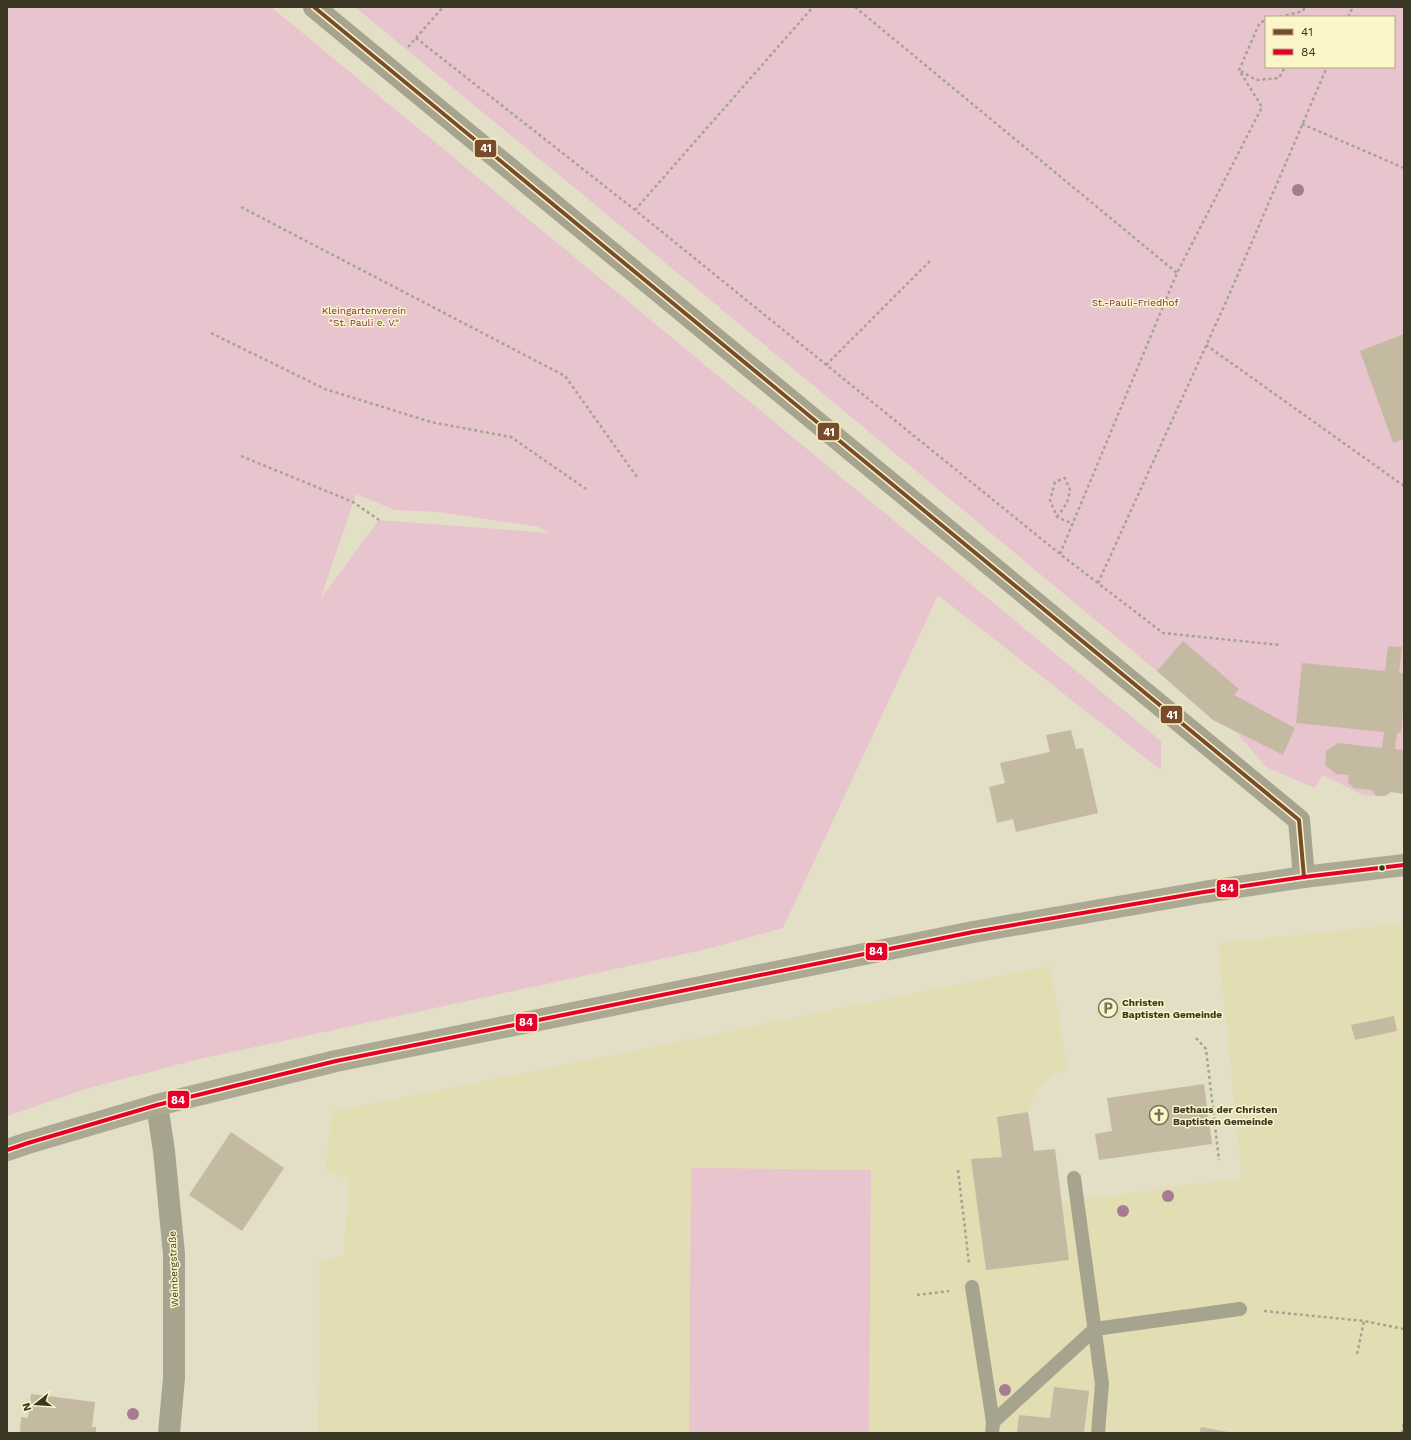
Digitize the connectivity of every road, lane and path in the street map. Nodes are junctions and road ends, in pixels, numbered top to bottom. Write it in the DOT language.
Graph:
graph roads {
  1 [pos="314,7"];
  2 [pos="443,7"];
  3 [pos="812,7"];
  4 [pos="855,7"];
  5 [pos="1305,7"];
  6 [pos="1353,7"];
  7 [pos="1284,16"];
  8 [pos="1348,16"];
  9 [pos="1265,22"];
  10 [pos="1284,68"];
  11 [pos="1327,68"];
  12 [pos="1239,70"];
  13 [pos="1302,124"];
  14 [pos="1404,168"];
  15 [pos="241,207"];
  16 [pos="635,210"];
  17 [pos="932,259"];
  18 [pos="1177,273"];
  19 [pos="211,333"];
  20 [pos="1206,345"];
  21 [pos="826,364"];
  22 [pos="241,456"];
  23 [pos="637,477"];
  24 [pos="1404,486"];
  25 [pos="586,489"];
  26 [pos="1057,517"];
  27 [pos="379,520"];
  28 [pos="1073,524"];
  29 [pos="1060,554"];
  30 [pos="1098,582"];
  31 [pos="1280,645"];
  32 [pos="1404,865"];
  33 [pos="1304,877"];
  34 [pos="1196,1038"];
  35 [pos="157,1105"];
  36 [pos="7,1150"];
  37 [pos="1219,1160"];
  38 [pos="958,1170"];
  39 [pos="1074,1178"];
  40 [pos="972,1287"];
  41 [pos="917,1295"];
  42 [pos="1240,1309"];
  43 [pos="1364,1321"];
  44 [pos="1404,1329"];
  45 [pos="1095,1330"];
  46 [pos="1357,1354"];
  47 [pos="1404,1422"];
  48 [pos="992,1427"];
  49 [pos="169,1433"];
  50 [pos="1098,1433"];
  51 [pos="1402,1433"];
  1 -- 33 [label="street"];
  2 -- 16 [label="path"];
  3 -- 16 [label="path"];
  4 -- 18 [label="path"];
  5 -- 7 [label="path"];
  6 -- 8 [label="path"];
  9 -- 12 [label="path"];
  10 -- 12 [label="path"];
  11 -- 13 [label="path"];
  12 -- 18 [label="path"];
  13 -- 14 [label="path"];
  13 -- 20 [label="path"];
  15 -- 23 [label="path"];
  16 -- 21 [label="path"];
  17 -- 21 [label="path"];
  18 -- 28 [label="path"];
  19 -- 25 [label="path"];
  20 -- 24 [label="path"];
  20 -- 30 [label="path"];
  21 -- 29 [label="path"];
  22 -- 27 [label="path"];
  26 -- 26 [label="path"];
  26 -- 28 [label="path"];
  28 -- 29 [label="path"];
  29 -- 30 [label="path"];
  30 -- 31 [label="path"];
  32 -- 33 [label="main road"];
  33 -- 35 [label="main road"];
  34 -- 37 [label="path"];
  35 -- 36 [label="main road"];
  35 -- 49 [label="street, Weinbergstraße"];
  38 -- 40 [label="path"];
  39 -- 45 [label="lane"];
  40 -- 41 [label="path"];
  40 -- 48 [label="lane"];
  42 -- 43 [label="path"];
  42 -- 45 [label="lane"];
  43 -- 44 [label="path"];
  43 -- 46 [label="path"];
  45 -- 48 [label="lane"];
  45 -- 50 [label="lane"];
  47 -- 51 [label="path"];
}
